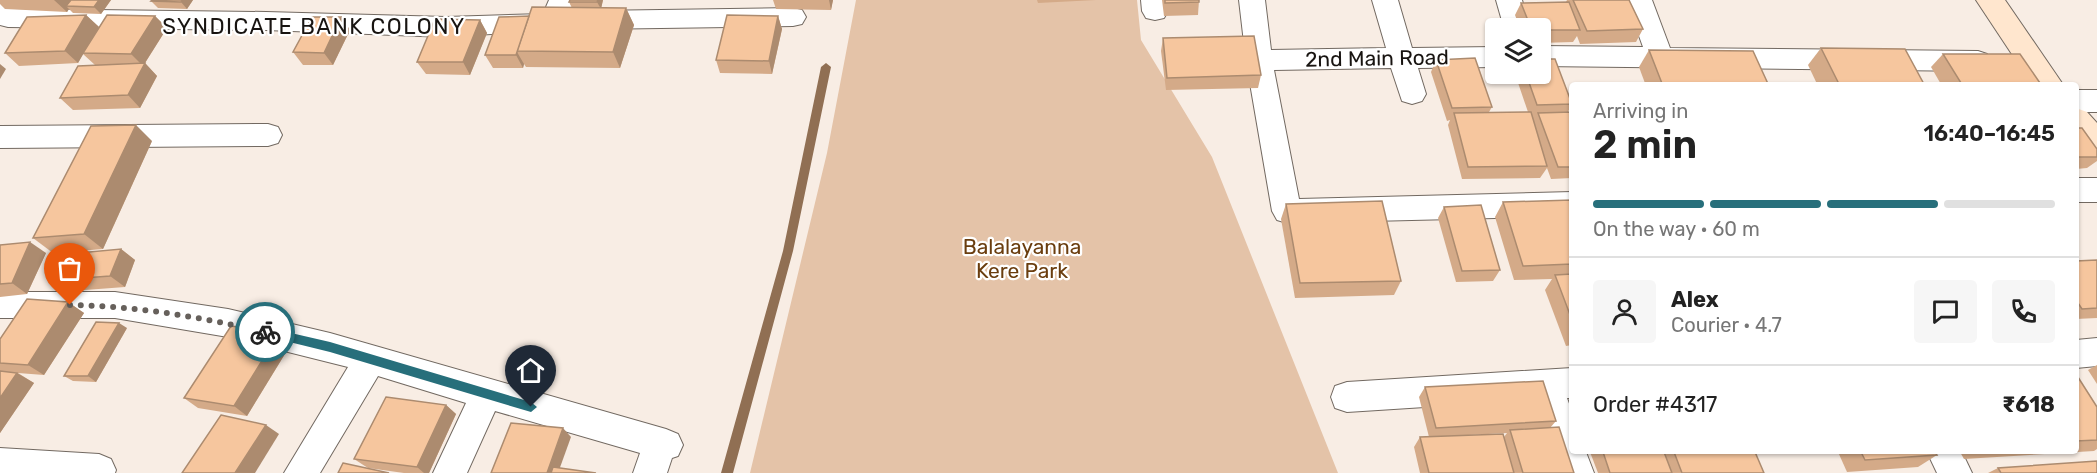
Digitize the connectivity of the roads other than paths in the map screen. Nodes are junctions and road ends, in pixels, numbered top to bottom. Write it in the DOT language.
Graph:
graph roads {
  1 [pos="6,0"];
  2 [pos="1252,0"];
  3 [pos="1385,0"];
  4 [pos="1509,0"];
  5 [pos="1639,0"];
  6 [pos="1990,0"];
  7 [pos="0,6"];
  8 [pos="557,11"];
  9 [pos="793,17"];
  10 [pos="1514,18"];
  11 [pos="1551,56"];
  12 [pos="1660,56"];
  13 [pos="1485,57"];
  14 [pos="1401,58"];
  15 [pos="1259,60"];
  16 [pos="2041,74"];
  17 [pos="1412,94"];
  18 [pos="2079,100"];
  19 [pos="2097,100"];
  20 [pos="2079,124"];
  21 [pos="268,135"];
  22 [pos="0,137"];
  23 [pos="2097,145"];
  24 [pos="2079,190"];
  25 [pos="2097,190"];
  26 [pos="1569,204"];
  27 [pos="0,305"];
  28 [pos="2097,352"];
  29 [pos="2079,354"];
  30 [pos="370,359"];
  31 [pos="1559,384"];
  32 [pos="487,394"];
  33 [pos="1347,397"];
  34 [pos="1569,436"];
  35 [pos="1572,454"];
  36 [pos="1945,454"];
  37 [pos="657,458"];
  38 [pos="0,464"];
  39 [pos="98,473"];
  40 [pos="301,473"];
  41 [pos="450,473"];
  42 [pos="1576,473"];
  43 [pos="1955,473"];
  1 -- 7 [label="street"];
  2 -- 15 [label="street"];
  3 -- 14 [label="street"];
  4 -- 10 [label="street"];
  5 -- 12 [label="street"];
  6 -- 16 [label="street"];
  7 -- 8 [label="street"];
  8 -- 9 [label="street"];
  11 -- 12 [label="street"];
  12 -- 16 [label="street"];
  13 -- 14 [label="street, 2nd Main Road"];
  14 -- 15 [label="street, 2nd Main Road"];
  14 -- 17 [label="street"];
  15 -- 26 [label="street"];
  18 -- 19 [label="street"];
  20 -- 23 [label="street"];
  21 -- 22 [label="street"];
  24 -- 25 [label="street"];
  27 -- 30 [label="street"];
  28 -- 29 [label="street"];
  30 -- 32 [label="street"];
  30 -- 40 [label="street"];
  31 -- 33 [label="street"];
  31 -- 34 [label="street"];
  32 -- 37 [label="street"];
  32 -- 41 [label="street"];
  35 -- 42 [label="street"];
  36 -- 43 [label="street"];
  38 -- 39 [label="street"];
}
